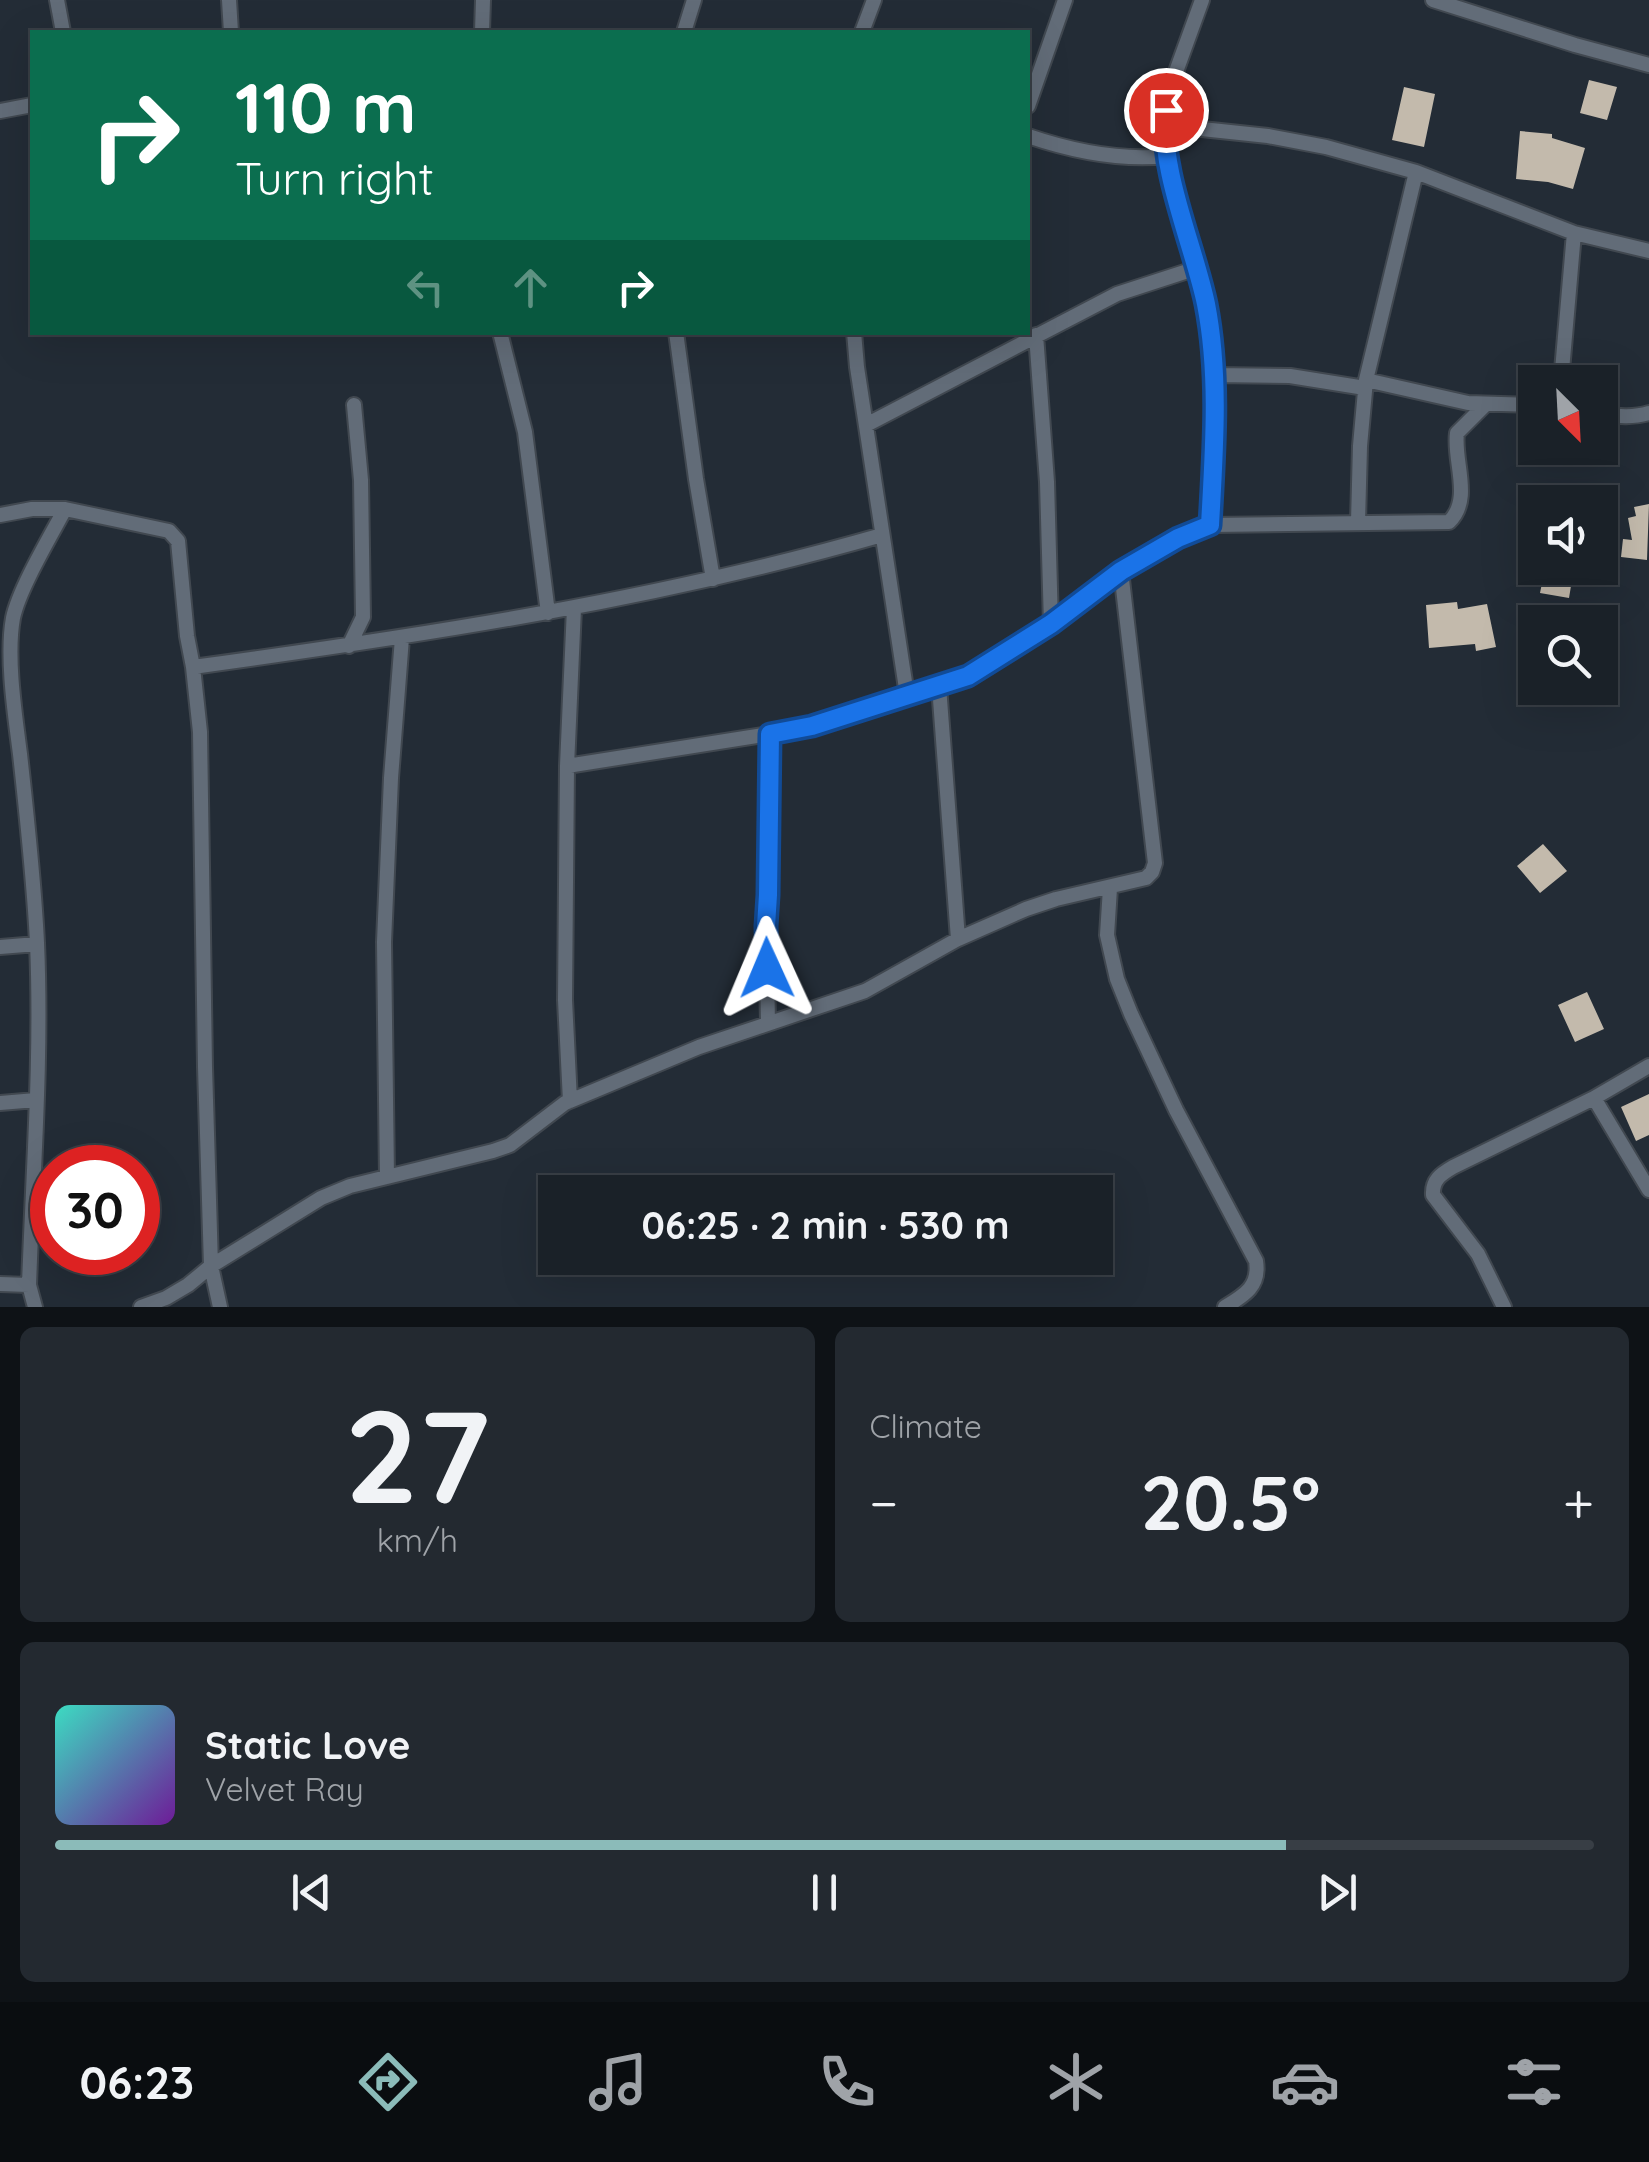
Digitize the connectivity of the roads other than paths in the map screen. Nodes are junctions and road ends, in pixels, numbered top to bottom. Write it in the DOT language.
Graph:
graph roads {
  1 [pos="57,0"];
  2 [pos="229,0"];
  3 [pos="484,0"];
  4 [pos="694,0"];
  5 [pos="874,0"];
  6 [pos="1065,0"];
  7 [pos="1202,0"];
  8 [pos="1434,0"];
  9 [pos="63,30"];
  10 [pos="231,30"];
  11 [pos="482,30"];
  12 [pos="685,30"];
  13 [pos="863,30"];
  14 [pos="1649,65"];
  15 [pos="1030,100"];
  16 [pos="30,105"];
  17 [pos="0,111"];
  18 [pos="1164,124"];
  19 [pos="1030,137"];
  20 [pos="1167,156"];
  21 [pos="1416,172"];
  22 [pos="1574,234"];
  23 [pos="1649,251"];
  24 [pos="1198,268"];
  25 [pos="501,335"];
  26 [pos="676,335"];
  27 [pos="854,335"];
  28 [pos="1036,336"];
  29 [pos="1563,365"];
  30 [pos="1214,375"];
  31 [pos="1366,384"];
  32 [pos="354,405"];
  33 [pos="1485,405"];
  34 [pos="1518,405"];
  35 [pos="1649,413"];
  36 [pos="1618,416"];
  37 [pos="866,425"];
  38 [pos="64,508"];
  39 [pos="0,515"];
  40 [pos="1358,522"];
  41 [pos="1210,525"];
  42 [pos="882,535"];
  43 [pos="1121,571"];
  44 [pos="712,579"];
  45 [pos="574,608"];
  46 [pos="548,614"];
  47 [pos="363,617"];
  48 [pos="1051,624"];
  49 [pos="6,629"];
  50 [pos="402,638"];
  51 [pos="378,642"];
  52 [pos="349,646"];
  53 [pos="194,667"];
  54 [pos="939,686"];
  55 [pos="907,694"];
  56 [pos="770,734"];
  57 [pos="568,766"];
  58 [pos="1110,888"];
  59 [pos="958,939"];
  60 [pos="37,944"];
  61 [pos="0,947"];
  62 [pos="768,1022"];
  63 [pos="1649,1066"];
  64 [pos="1594,1098"];
  65 [pos="36,1100"];
  66 [pos="570,1101"];
  67 [pos="0,1104"];
  68 [pos="387,1177"];
  69 [pos="1649,1190"];
  70 [pos="211,1266"];
  71 [pos="0,1284"];
  72 [pos="29,1285"];
  73 [pos="35,1307"];
  74 [pos="141,1307"];
  75 [pos="220,1307"];
  76 [pos="1226,1307"];
  77 [pos="1504,1307"];
  1 -- 9 [label="street"];
  2 -- 10 [label="street"];
  3 -- 11 [label="street"];
  4 -- 12 [label="street"];
  5 -- 13 [label="street"];
  6 -- 15 [label="street"];
  7 -- 18 [label="street"];
  8 -- 14 [label="street"];
  16 -- 17 [label="street"];
  18 -- 20 [label="street"];
  18 -- 21 [label="street"];
  19 -- 20 [label="street"];
  20 -- 24 [label="street"];
  21 -- 22 [label="street"];
  21 -- 31 [label="street"];
  22 -- 23 [label="street"];
  22 -- 29 [label="street"];
  24 -- 28 [label="street"];
  24 -- 30 [label="street"];
  25 -- 46 [label="street"];
  26 -- 44 [label="street"];
  27 -- 37 [label="street"];
  28 -- 37 [label="street"];
  28 -- 48 [label="street"];
  30 -- 31 [label="street"];
  30 -- 41 [label="street"];
  31 -- 33 [label="street"];
  31 -- 40 [label="street"];
  32 -- 47 [label="street"];
  33 -- 34 [label="street"];
  33 -- 40 [label="street"];
  35 -- 36 [label="street"];
  37 -- 42 [label="street"];
  38 -- 39 [label="street"];
  38 -- 49 [label="street"];
  38 -- 53 [label="street"];
  40 -- 41 [label="street"];
  41 -- 43 [label="street"];
  42 -- 44 [label="street"];
  42 -- 55 [label="street"];
  43 -- 48 [label="street"];
  43 -- 58 [label="street"];
  44 -- 45 [label="street"];
  45 -- 46 [label="street"];
  45 -- 57 [label="street"];
  46 -- 50 [label="street"];
  47 -- 51 [label="street"];
  47 -- 52 [label="street"];
  48 -- 54 [label="street"];
  49 -- 60 [label="street"];
  50 -- 51 [label="street"];
  50 -- 68 [label="street"];
  51 -- 52 [label="street"];
  52 -- 53 [label="street"];
  53 -- 70 [label="street"];
  54 -- 55 [label="street"];
  54 -- 59 [label="street"];
  55 -- 56 [label="street"];
  56 -- 57 [label="street"];
  56 -- 62 [label="street"];
  57 -- 66 [label="street"];
  58 -- 59 [label="street"];
  58 -- 76 [label="street"];
  59 -- 62 [label="street"];
  60 -- 61 [label="street"];
  60 -- 65 [label="street"];
  62 -- 66 [label="street"];
  63 -- 64 [label="street"];
  64 -- 69 [label="street"];
  64 -- 77 [label="street"];
  65 -- 67 [label="street"];
  65 -- 72 [label="street"];
  66 -- 68 [label="street"];
  68 -- 70 [label="street"];
  70 -- 74 [label="street"];
  70 -- 75 [label="street"];
  71 -- 72 [label="street"];
  72 -- 73 [label="street"];
}
